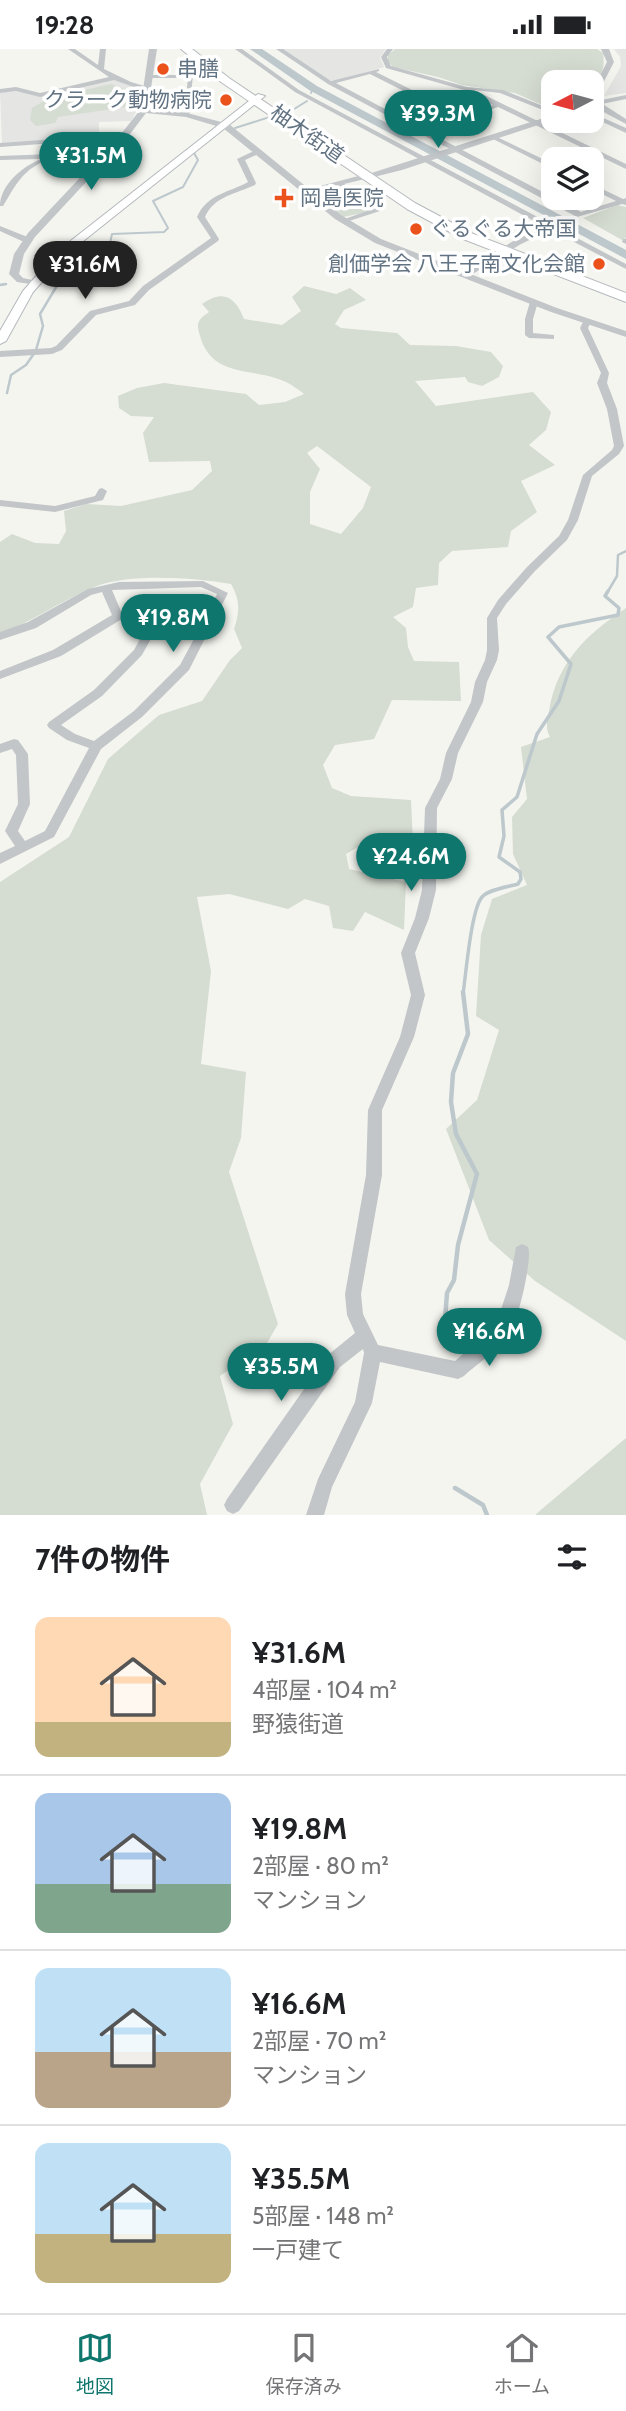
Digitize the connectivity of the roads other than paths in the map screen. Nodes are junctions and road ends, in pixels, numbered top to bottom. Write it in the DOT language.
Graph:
graph roads {
  1 [pos="71,49"];
  2 [pos="103,49"];
  3 [pos="153,49"];
  4 [pos="186,49"];
  5 [pos="199,49"];
  6 [pos="238,49"];
  7 [pos="279,49"];
  8 [pos="390,49"];
  9 [pos="605,49"];
  10 [pos="388,67"];
  11 [pos="101,68"];
  12 [pos="371,72"];
  13 [pos="150,76"];
  14 [pos="117,77"];
  15 [pos="604,77"];
  16 [pos="330,83"];
  17 [pos="148,88"];
  18 [pos="466,89"];
  19 [pos="0,91"];
  20 [pos="256,97"];
  21 [pos="626,97"];
  22 [pos="604,101"];
  23 [pos="499,105"];
  24 [pos="604,108"];
  25 [pos="541,109"];
  26 [pos="144,110"];
  27 [pos="187,115"];
  28 [pos="461,117"];
  29 [pos="541,121"];
  30 [pos="604,121"];
  31 [pos="625,121"];
  32 [pos="219,123"];
  33 [pos="536,123"];
  34 [pos="419,131"];
  35 [pos="626,131"];
  36 [pos="113,137"];
  37 [pos="124,137"];
  38 [pos="493,137"];
  39 [pos="0,145"];
  40 [pos="451,151"];
  41 [pos="259,152"];
  42 [pos="51,156"];
  43 [pos="0,158"];
  44 [pos="428,159"];
  45 [pos="541,161"];
  46 [pos="626,167"];
  47 [pos="369,175"];
  48 [pos="338,183"];
  49 [pos="305,191"];
  50 [pos="604,191"];
  51 [pos="625,201"];
  52 [pos="0,204"];
  53 [pos="343,221"];
  54 [pos="0,227"];
  55 [pos="552,227"];
  56 [pos="27,240"];
  57 [pos="506,249"];
  58 [pos="626,267"];
  59 [pos="465,275"];
  60 [pos="29,283"];
  61 [pos="626,296"];
  62 [pos="534,302"];
  63 [pos="0,319"];
  64 [pos="587,322"];
  65 [pos="626,334"];
  66 [pos="551,337"];
  67 [pos="0,341"];
  68 [pos="0,354"];
  69 [pos="102,491"];
  70 [pos="0,502"];
  71 [pos="106,588"];
  72 [pos="210,620"];
  73 [pos="0,636"];
  74 [pos="0,675"];
  75 [pos="96,746"];
  76 [pos="0,749"];
  77 [pos="23,848"];
  78 [pos="0,859"];
  79 [pos="522,1252"];
  80 [pos="369,1344"];
  81 [pos="233,1505"];
  82 [pos="315,1515"];
  1 -- 11 [label="street"];
  2 -- 11 [label="street"];
  3 -- 13 [label="street"];
  4 -- 20 [label="main road"];
  5 -- 20 [label="main road"];
  6 -- 44 [label="street"];
  7 -- 16 [label="street"];
  8 -- 10 [label="street"];
  9 -- 15 [label="street"];
  10 -- 12 [label="street"];
  10 -- 18 [label="street"];
  11 -- 14 [label="street"];
  12 -- 16 [label="street"];
  12 -- 28 [label="street"];
  13 -- 17 [label="street"];
  13 -- 27 [label="street"];
  14 -- 17 [label="street"];
  14 -- 19 [label="street"];
  16 -- 34 [label="street"];
  17 -- 26 [label="street"];
  18 -- 23 [label="street"];
  18 -- 25 [label="street"];
  20 -- 32 [label="main road"];
  20 -- 47 [label="main road, 柚木街道"];
  21 -- 22 [label="street"];
  23 -- 28 [label="street"];
  23 -- 33 [label="street"];
  24 -- 31 [label="street"];
  26 -- 27 [label="street"];
  26 -- 37 [label="street"];
  27 -- 32 [label="street"];
  28 -- 34 [label="street"];
  29 -- 33 [label="street"];
  30 -- 35 [label="street"];
  32 -- 41 [label="street"];
  32 -- 60 [label="main road"];
  33 -- 38 [label="street"];
  33 -- 46 [label="street"];
  34 -- 40 [label="street"];
  36 -- 37 [label="street"];
  36 -- 39 [label="street"];
  36 -- 42 [label="street"];
  37 -- 56 [label="street"];
  38 -- 40 [label="street"];
  38 -- 45 [label="street"];
  40 -- 44 [label="street"];
  40 -- 51 [label="street"];
  41 -- 49 [label="street"];
  41 -- 68 [label="street"];
  42 -- 43 [label="street"];
  42 -- 52 [label="street"];
  44 -- 47 [label="street"];
  44 -- 55 [label="street"];
  47 -- 48 [label="street"];
  47 -- 57 [label="main road, 柚木街道"];
  48 -- 49 [label="street"];
  48 -- 53 [label="street"];
  49 -- 53 [label="street"];
  50 -- 51 [label="street"];
  53 -- 59 [label="street"];
  54 -- 56 [label="street"];
  55 -- 57 [label="street"];
  55 -- 58 [label="street"];
  56 -- 60 [label="street"];
  57 -- 59 [label="street"];
  57 -- 61 [label="main road, 柚木街道"];
  59 -- 62 [label="street"];
  60 -- 63 [label="main road"];
  60 -- 67 [label="main road"];
  62 -- 64 [label="street"];
  62 -- 66 [label="street"];
  64 -- 65 [label="street"];
  64 -- 80 [label="street"];
  69 -- 70 [label="street"];
  71 -- 72 [label="street"];
  71 -- 73 [label="street"];
  71 -- 74 [label="street"];
  72 -- 75 [label="street"];
  72 -- 75 [label="street"];
  75 -- 77 [label="street"];
  76 -- 77 [label="street"];
  77 -- 78 [label="street"];
  79 -- 80 [label="street"];
  80 -- 81 [label="street"];
  80 -- 82 [label="street"];
}
